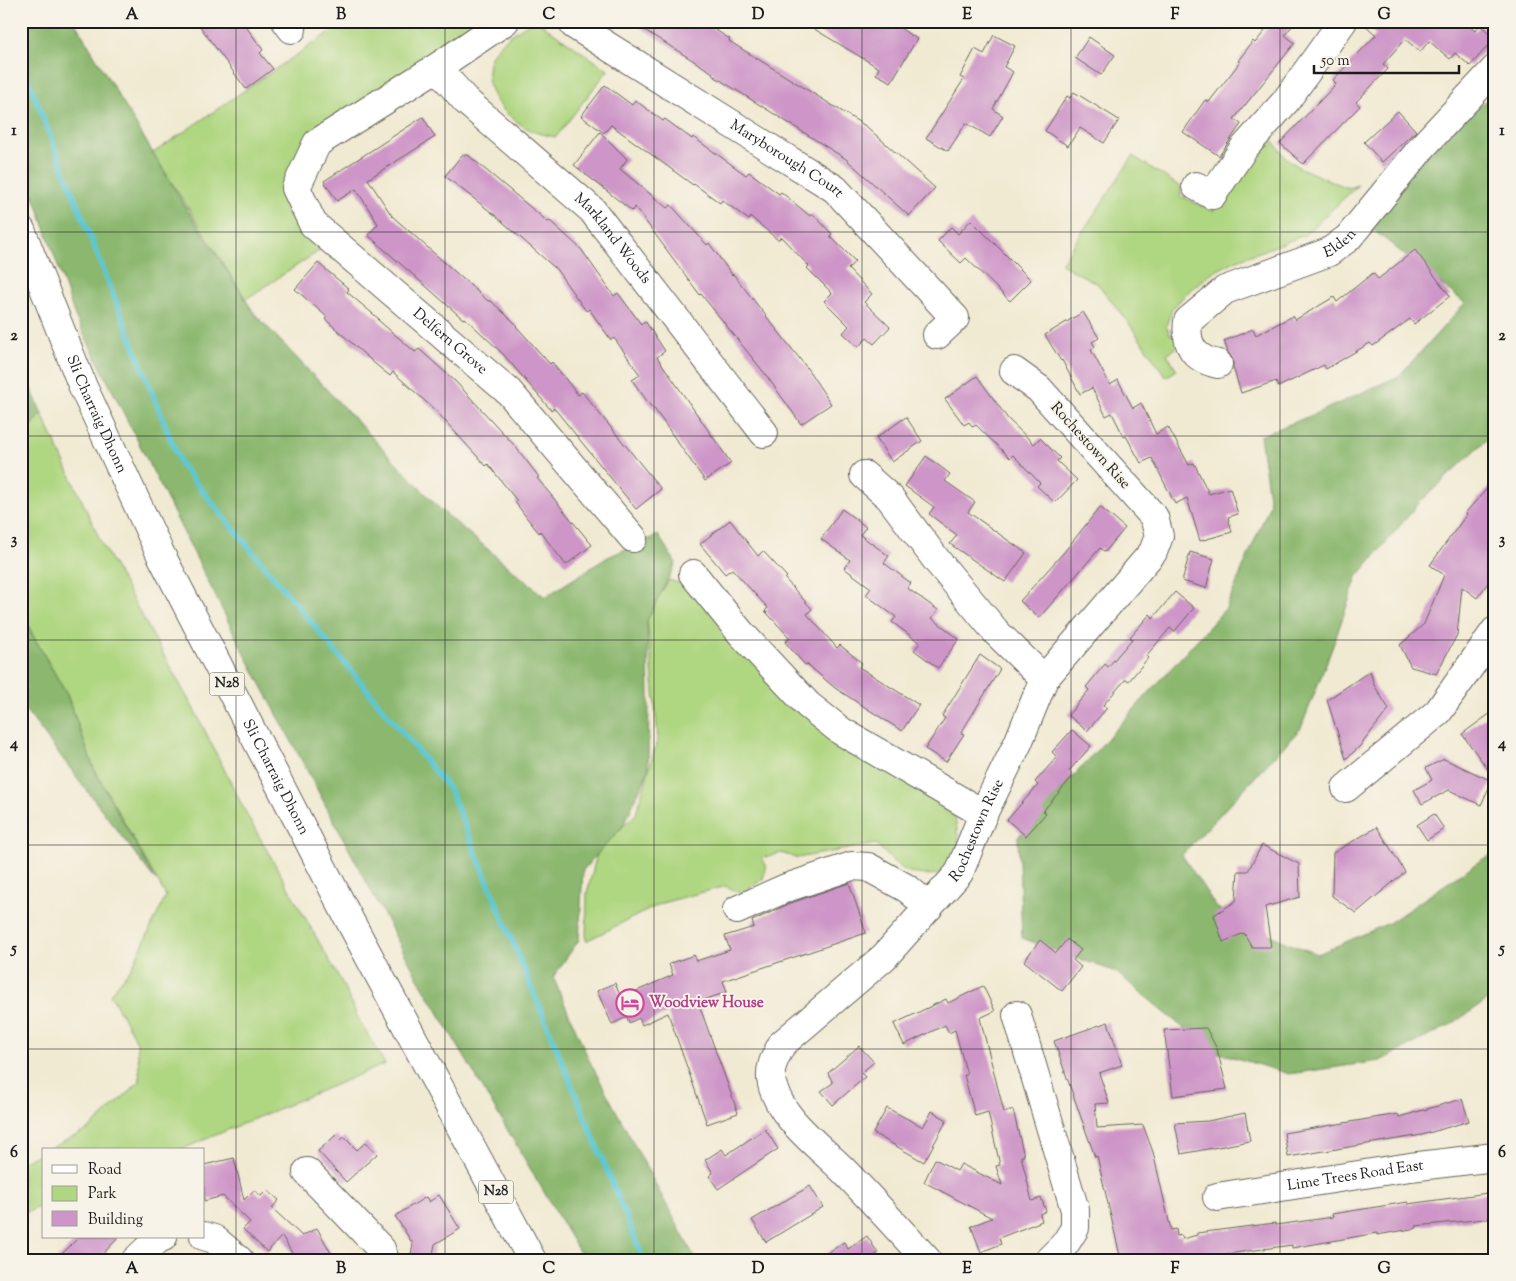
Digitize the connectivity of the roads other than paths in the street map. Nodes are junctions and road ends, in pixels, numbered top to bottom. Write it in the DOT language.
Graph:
graph roads {
  1 [pos="505,21"];
  2 [pos="572,21"];
  3 [pos="1343,21"];
  4 [pos="439,66"];
  5 [pos="1495,69"];
  6 [pos="1196,186"];
  7 [pos="21,230"];
  8 [pos="937,335"];
  9 [pos="1218,364"];
  10 [pos="1014,371"];
  11 [pos="764,433"];
  12 [pos="864,475"];
  13 [pos="633,538"];
  14 [pos="693,574"];
  15 [pos="1495,631"];
  16 [pos="1044,679"];
  17 [pos="1346,788"];
  18 [pos="984,812"];
  19 [pos="929,908"];
  20 [pos="736,910"];
  21 [pos="1017,1015"];
  22 [pos="460,1124"];
  23 [pos="1495,1157"];
  24 [pos="307,1172"];
  25 [pos="1217,1197"];
  26 [pos="205,1236"];
  27 [pos="160,1238"];
  28 [pos="136,1260"];
  29 [pos="239,1260"];
  30 [pos="385,1260"];
  31 [pos="532,1260"];
  32 [pos="551,1260"];
  33 [pos="927,1260"];
  34 [pos="1049,1260"];
  1 -- 4 [label="main road"];
  2 -- 8 [label="main road, Maryborough Court"];
  3 -- 6 [label="main road"];
  4 -- 11 [label="main road, Markland Woods"];
  4 -- 13 [label="main road, Delfern Grove"];
  5 -- 9 [label="main road, Elden"];
  7 -- 22 [label="main road, Sli Charraig Dhonn / N28"];
  10 -- 16 [label="main road, Rochestown Rise"];
  12 -- 16 [label="main road"];
  14 -- 18 [label="main road"];
  15 -- 17 [label="main road"];
  16 -- 18 [label="main road, Rochestown Rise"];
  18 -- 19 [label="main road, Rochestown Rise"];
  19 -- 20 [label="main road"];
  19 -- 33 [label="main road, Rochestown Rise"];
  21 -- 34 [label="main road"];
  22 -- 31 [label="main road, Sli Charraig Dhonn / N28"];
  22 -- 32 [label="main road, Sli Charraig Dhonn / N28"];
  23 -- 25 [label="main road, Lime Trees Road East"];
  24 -- 30 [label="main road"];
  26 -- 29 [label="main road"];
  27 -- 28 [label="main road"];
}
